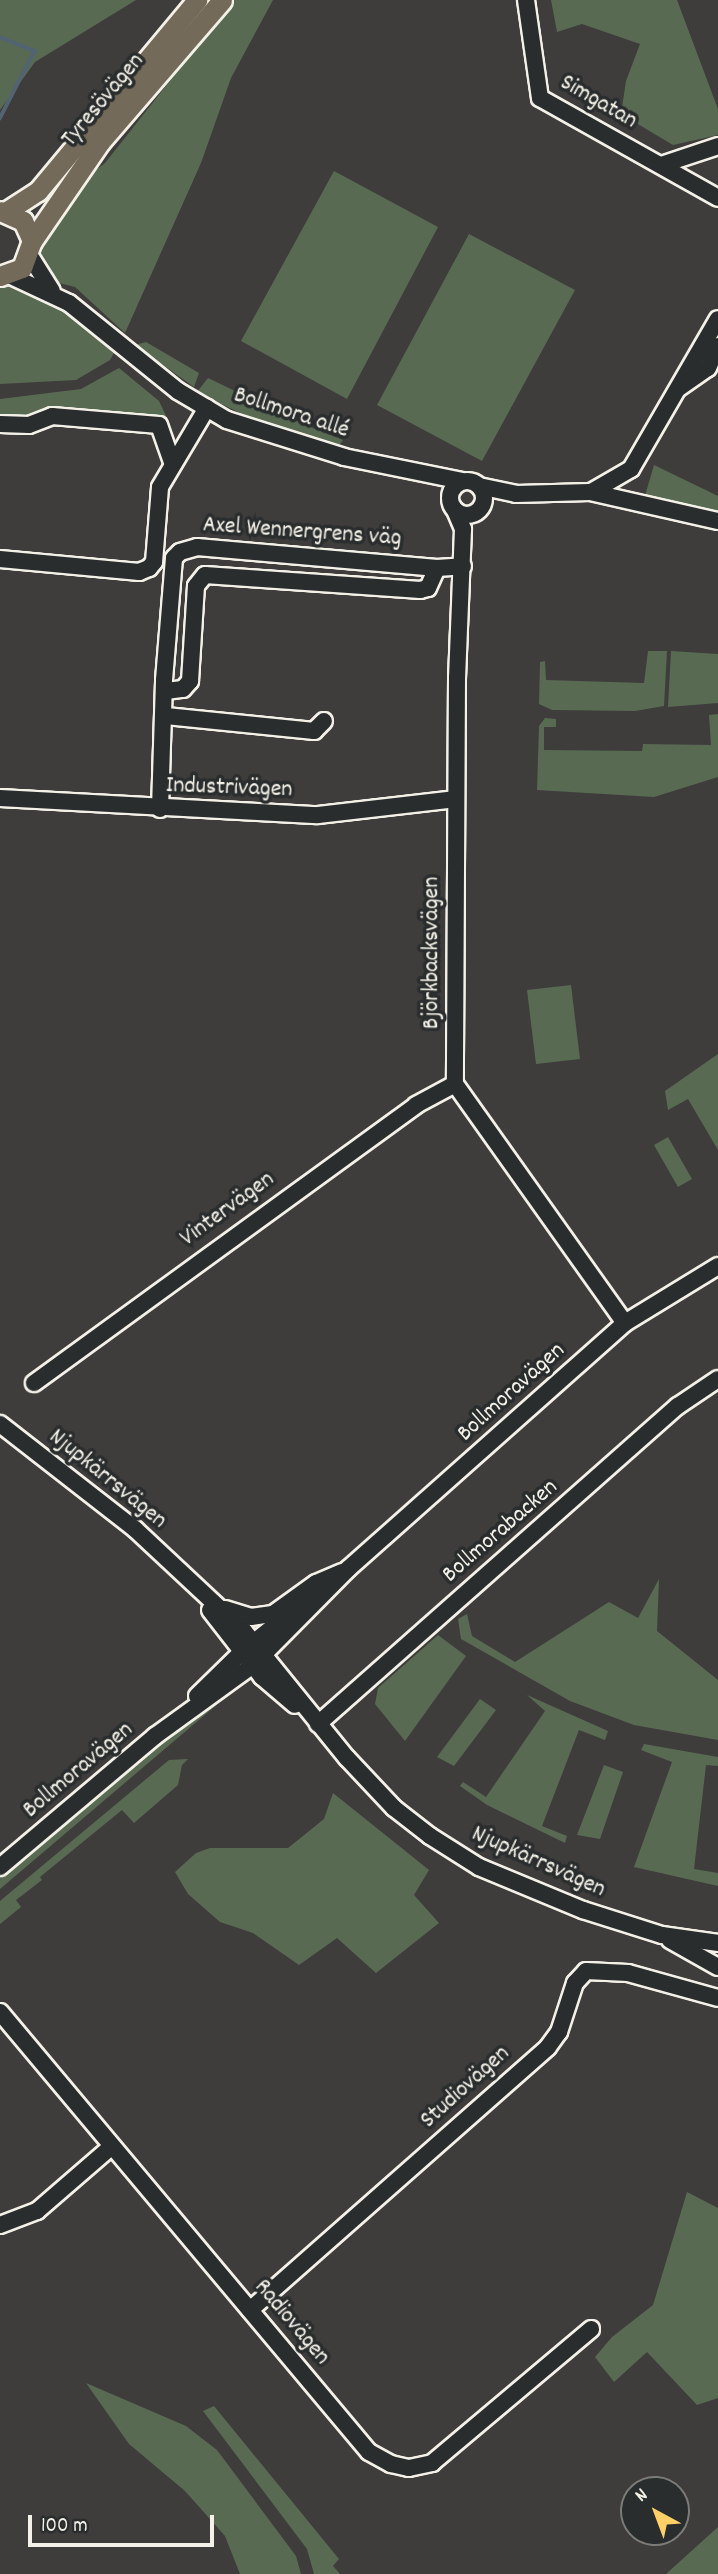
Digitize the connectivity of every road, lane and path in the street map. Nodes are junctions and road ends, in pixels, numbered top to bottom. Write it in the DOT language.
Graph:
graph roads {
  1 [pos="197,0"];
  2 [pos="222,0"];
  3 [pos="527,0"];
  4 [pos="718,146"];
  5 [pos="661,165"];
  6 [pos="718,198"];
  7 [pos="3,211"];
  8 [pos="31,249"];
  9 [pos="5,275"];
  10 [pos="53,293"];
  11 [pos="718,319"];
  12 [pos="718,347"];
  13 [pos="679,387"];
  14 [pos="207,408"];
  15 [pos="0,424"];
  16 [pos="173,465"];
  17 [pos="426,475"];
  18 [pos="462,481"];
  19 [pos="480,486"];
  20 [pos="590,492"];
  21 [pos="516,494"];
  22 [pos="464,513"];
  23 [pos="718,521"];
  24 [pos="0,559"];
  25 [pos="463,566"];
  26 [pos="437,568"];
  27 [pos="166,691"];
  28 [pos="166,716"];
  29 [pos="324,721"];
  30 [pos="0,798"];
  31 [pos="456,799"];
  32 [pos="160,809"];
  33 [pos="455,1084"];
  34 [pos="718,1266"];
  35 [pos="625,1323"];
  36 [pos="718,1379"];
  37 [pos="34,1382"];
  38 [pos="0,1424"];
  39 [pos="348,1569"];
  40 [pos="183,1575"];
  41 [pos="218,1606"];
  42 [pos="253,1653"];
  43 [pos="318,1724"];
  44 [pos="0,1867"];
  45 [pos="662,1936"];
  46 [pos="718,1943"];
  47 [pos="718,1954"];
  48 [pos="718,1966"];
  49 [pos="718,1998"];
  50 [pos="0,2012"];
  51 [pos="112,2146"];
  52 [pos="0,2225"];
  53 [pos="250,2310"];
  54 [pos="591,2329"];
  1 -- 7 [label="main road, Tyresövägen"];
  2 -- 8 [label="main road, Tyresövägen"];
  3 -- 5 [label="street, Simgatan"];
  4 -- 5 [label="street"];
  5 -- 6 [label="street, Simgatan"];
  7 -- 8 [label="main road, Tyresövägen"];
  8 -- 9 [label="main road, Tyresövägen"];
  8 -- 10 [label="street, Bollmora allé"];
  9 -- 10 [label="street, Bollmora allé"];
  10 -- 14 [label="street, Bollmora allé"];
  11 -- 13 [label="street"];
  12 -- 13 [label="street"];
  13 -- 20 [label="street"];
  14 -- 16 [label="street"];
  14 -- 17 [label="street, Bollmora allé"];
  15 -- 16 [label="street"];
  16 -- 24 [label="street"];
  17 -- 18 [label="street, Bollmora allé"];
  17 -- 22 [label="street"];
  18 -- 19 [label="street, Bollmora allé"];
  18 -- 22 [label="street"];
  19 -- 21 [label="street, Bollmora allé"];
  19 -- 22 [label="street"];
  20 -- 21 [label="street, Bollmora allé"];
  20 -- 23 [label="street, Bollmora allé"];
  21 -- 22 [label="street, Bollmora allé"];
  22 -- 25 [label="street, Björkbacksvägen"];
  25 -- 26 [label="street, Axel Wennergrens väg"];
  25 -- 31 [label="street, Björkbacksvägen"];
  26 -- 27 [label="street, Axel Wennergrens väg"];
  26 -- 27 [label="street, Axel Wennergrens väg"];
  27 -- 28 [label="street, Axel Wennergrens väg"];
  28 -- 29 [label="street"];
  28 -- 32 [label="street, Axel Wennergrens väg"];
  30 -- 32 [label="street, Industrivägen"];
  31 -- 32 [label="street, Industrivägen"];
  31 -- 33 [label="street, Björkbacksvägen"];
  33 -- 35 [label="street"];
  33 -- 37 [label="street, Vintervägen"];
  34 -- 35 [label="street, Bollmoravägen"];
  35 -- 39 [label="street, Bollmoravägen"];
  36 -- 43 [label="street, Bollmorabacken"];
  38 -- 40 [label="street, Njupkärrsvägen"];
  39 -- 41 [label="street, Bollmoravägen"];
  39 -- 42 [label="street, Bollmoravägen"];
  40 -- 41 [label="street, Njupkärrsvägen"];
  40 -- 42 [label="street, Njupkärrsvägen"];
  41 -- 42 [label="street, Njupkärrsvägen"];
  42 -- 43 [label="street, Njupkärrsvägen"];
  42 -- 44 [label="street, Bollmoravägen"];
  43 -- 45 [label="street, Njupkärrsvägen"];
  45 -- 46 [label="street, Njupkärrsvägen"];
  45 -- 48 [label="street, Njupkärrsvägen"];
  47 -- 48 [label="street, Njupkärrsvägen"];
  49 -- 53 [label="street, Studiovägen"];
  50 -- 51 [label="street, Radiovägen"];
  51 -- 52 [label="street"];
  51 -- 53 [label="street, Radiovägen"];
  53 -- 54 [label="street, Radiovägen"];
}
